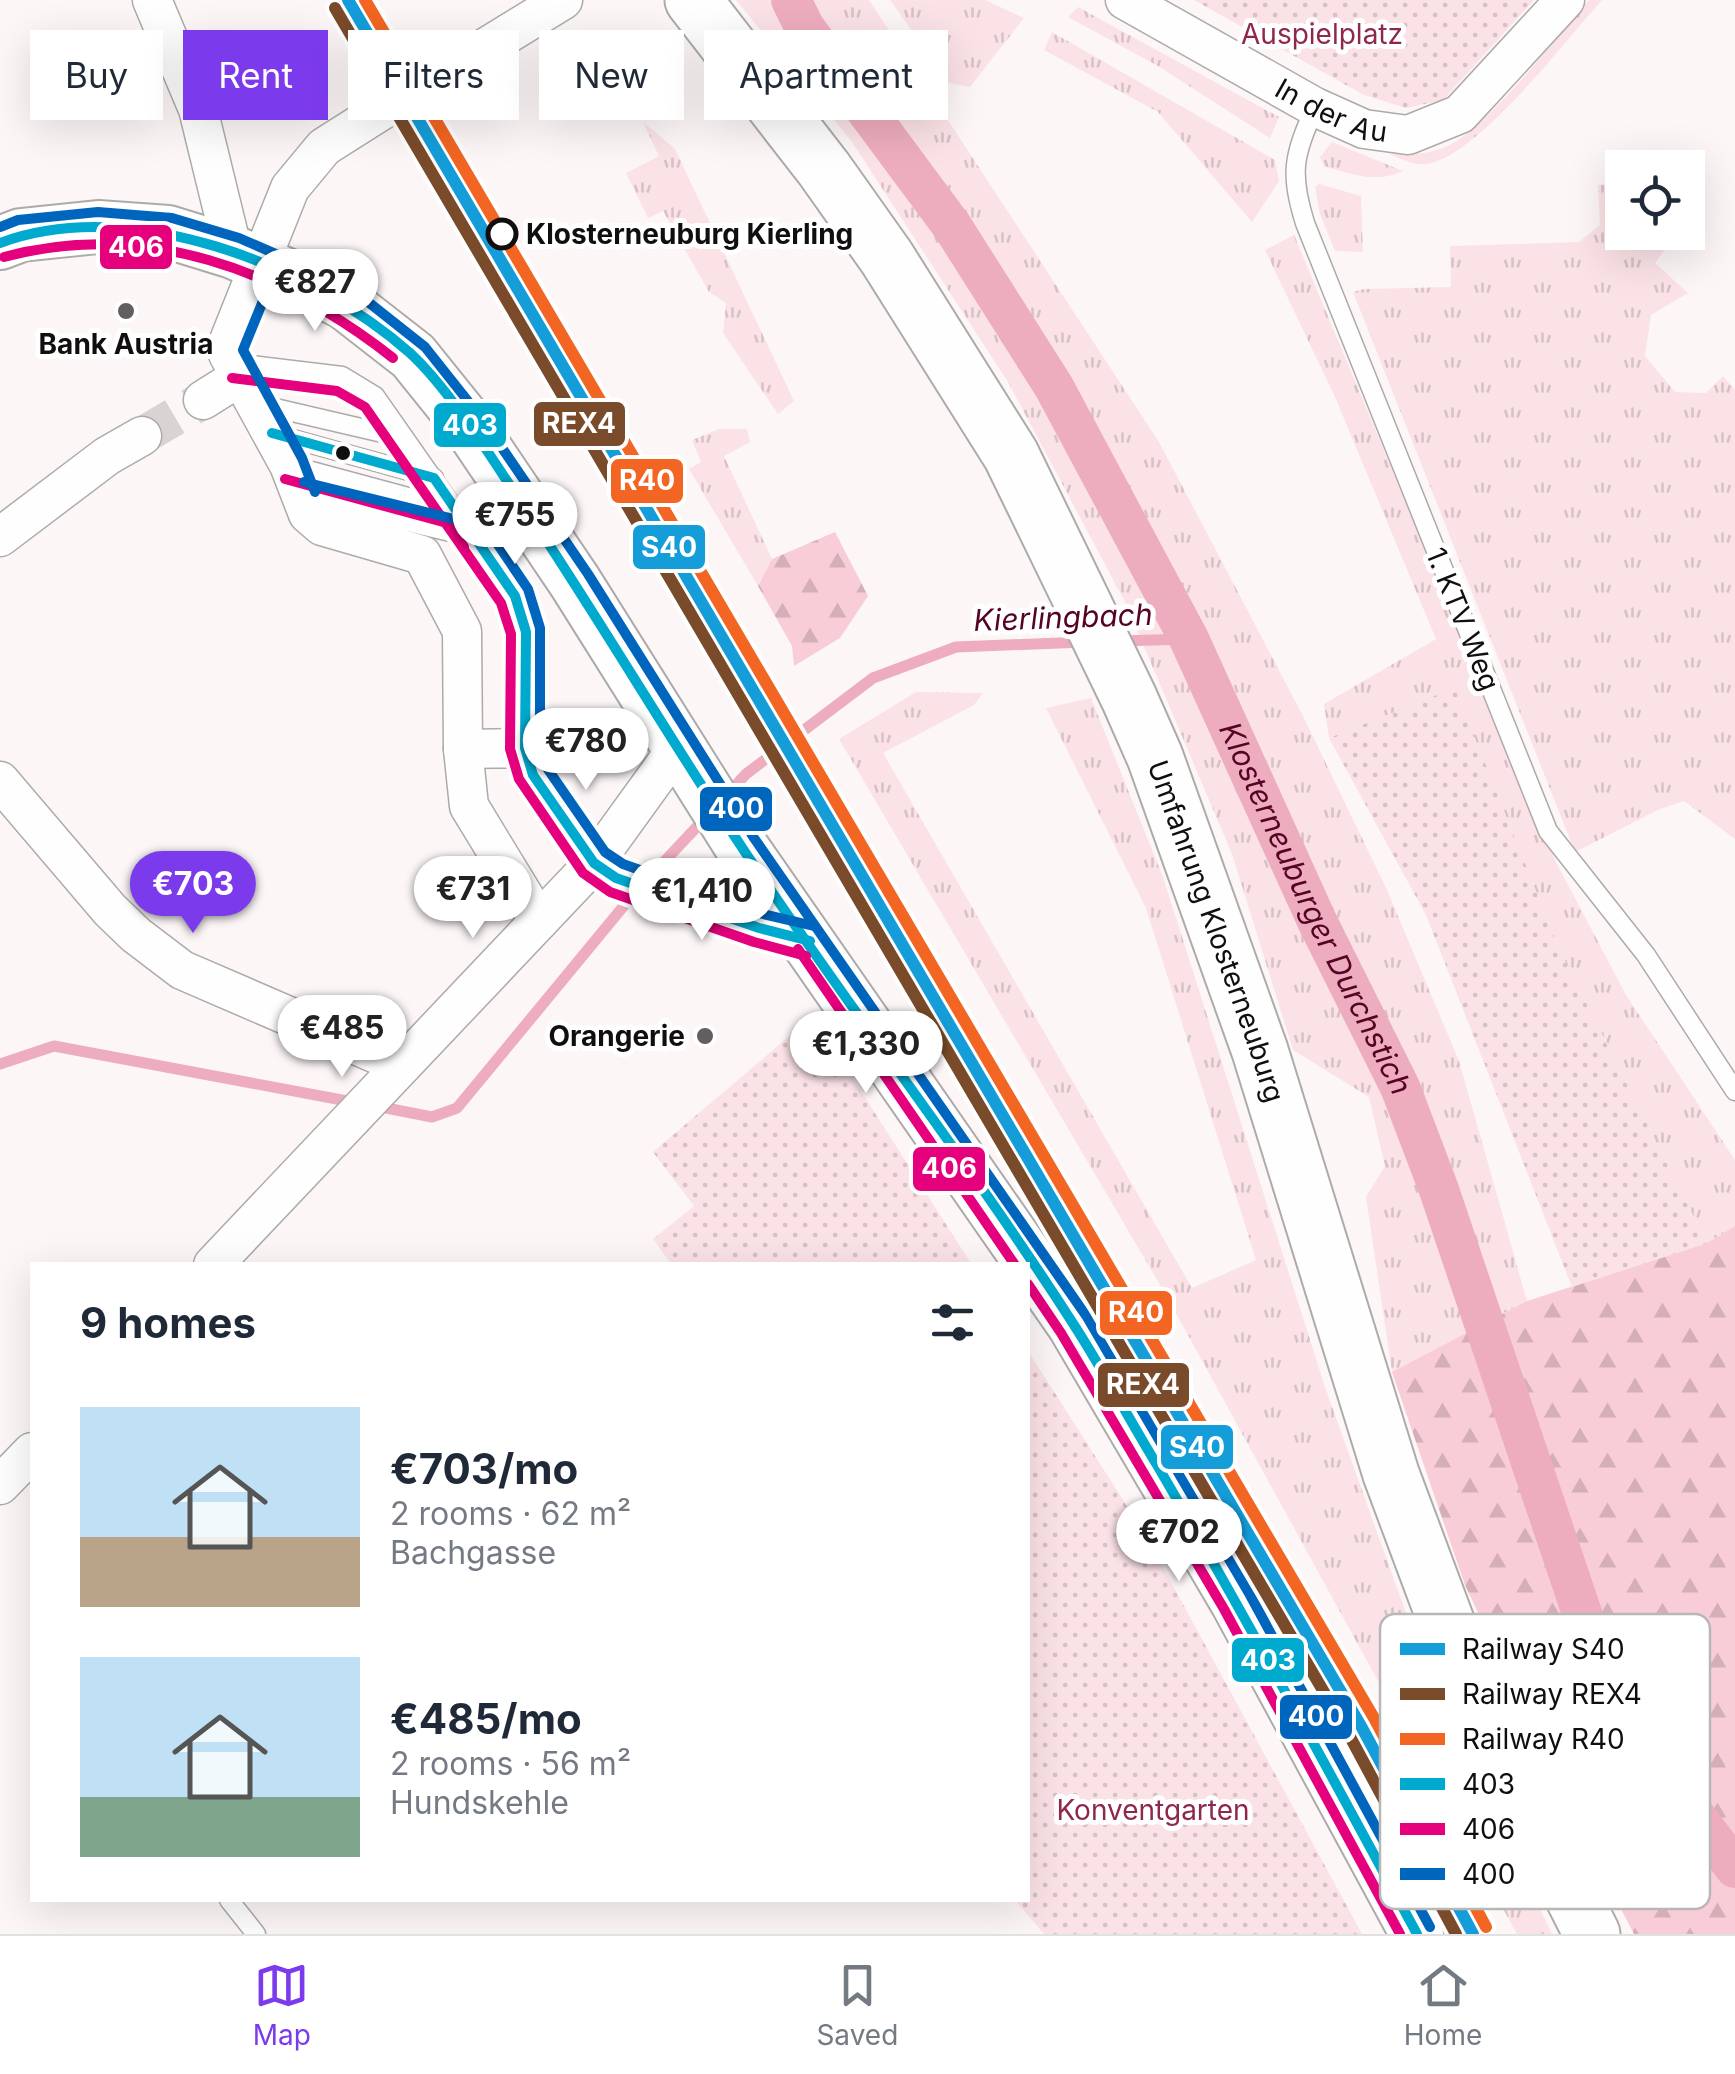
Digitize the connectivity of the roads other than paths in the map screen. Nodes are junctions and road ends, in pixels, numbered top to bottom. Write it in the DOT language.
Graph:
graph roads {
  1 [pos="152,0"];
  2 [pos="563,0"];
  3 [pos="693,0"];
  4 [pos="1125,0"];
  5 [pos="1565,0"];
  6 [pos="514,30"];
  7 [pos="1316,107"];
  8 [pos="367,120"];
  9 [pos="0,242"];
  10 [pos="247,257"];
  11 [pos="202,400"];
  12 [pos="142,436"];
  13 [pos="274,438"];
  14 [pos="404,438"];
  15 [pos="434,478"];
  16 [pos="456,510"];
  17 [pos="0,537"];
  18 [pos="476,538"];
  19 [pos="525,748"];
  20 [pos="463,750"];
  21 [pos="691,761"];
  22 [pos="0,780"];
  23 [pos="605,871"];
  24 [pos="539,921"];
  25 [pos="810,942"];
  26 [pos="394,1074"];
  27 [pos="1735,1091"];
  28 [pos="216,1262"];
  29 [pos="1030,1262"];
  30 [pos="1030,1262"];
  31 [pos="30,1454"];
  32 [pos="0,1485"];
  33 [pos="1444,1614"];
  34 [pos="1380,1865"];
  35 [pos="231,1902"];
  36 [pos="1404,1909"];
  37 [pos="1579,1909"];
  38 [pos="256,1934"];
  39 [pos="1417,1934"];
  40 [pos="1592,1934"];
  1 -- 10 [label="street"];
  2 -- 6 [label="street"];
  3 -- 33 [label="main road, Umfahrung Klosterneuburg"];
  4 -- 7 [label="street, In der Au"];
  5 -- 7 [label="street, In der Au"];
  7 -- 27 [label="lane, 1. KTV Weg"];
  8 -- 10 [label="street"];
  9 -- 10 [label="street"];
  10 -- 13 [label="street"];
  10 -- 21 [label="street"];
  11 -- 13 [label="street"];
  12 -- 17 [label="street"];
  13 -- 14 [label="lane"];
  13 -- 14 [label="lane"];
  13 -- 15 [label="lane"];
  13 -- 16 [label="lane"];
  13 -- 18 [label="lane"];
  13 -- 20 [label="street"];
  14 -- 15 [label="lane"];
  15 -- 16 [label="lane"];
  16 -- 18 [label="lane"];
  18 -- 19 [label="lane"];
  19 -- 20 [label="street"];
  19 -- 23 [label="street"];
  20 -- 24 [label="street"];
  21 -- 23 [label="street"];
  21 -- 25 [label="street"];
  22 -- 26 [label="street"];
  23 -- 24 [label="street"];
  23 -- 25 [label="street"];
  24 -- 26 [label="street"];
  25 -- 29 [label="street"];
  26 -- 28 [label="street"];
  30 -- 34 [label="street"];
  31 -- 32 [label="street"];
  35 -- 38 [label="lane"];
  36 -- 39 [label="street"];
  37 -- 40 [label="main road, Umfahrung Klosterneuburg"];
}
